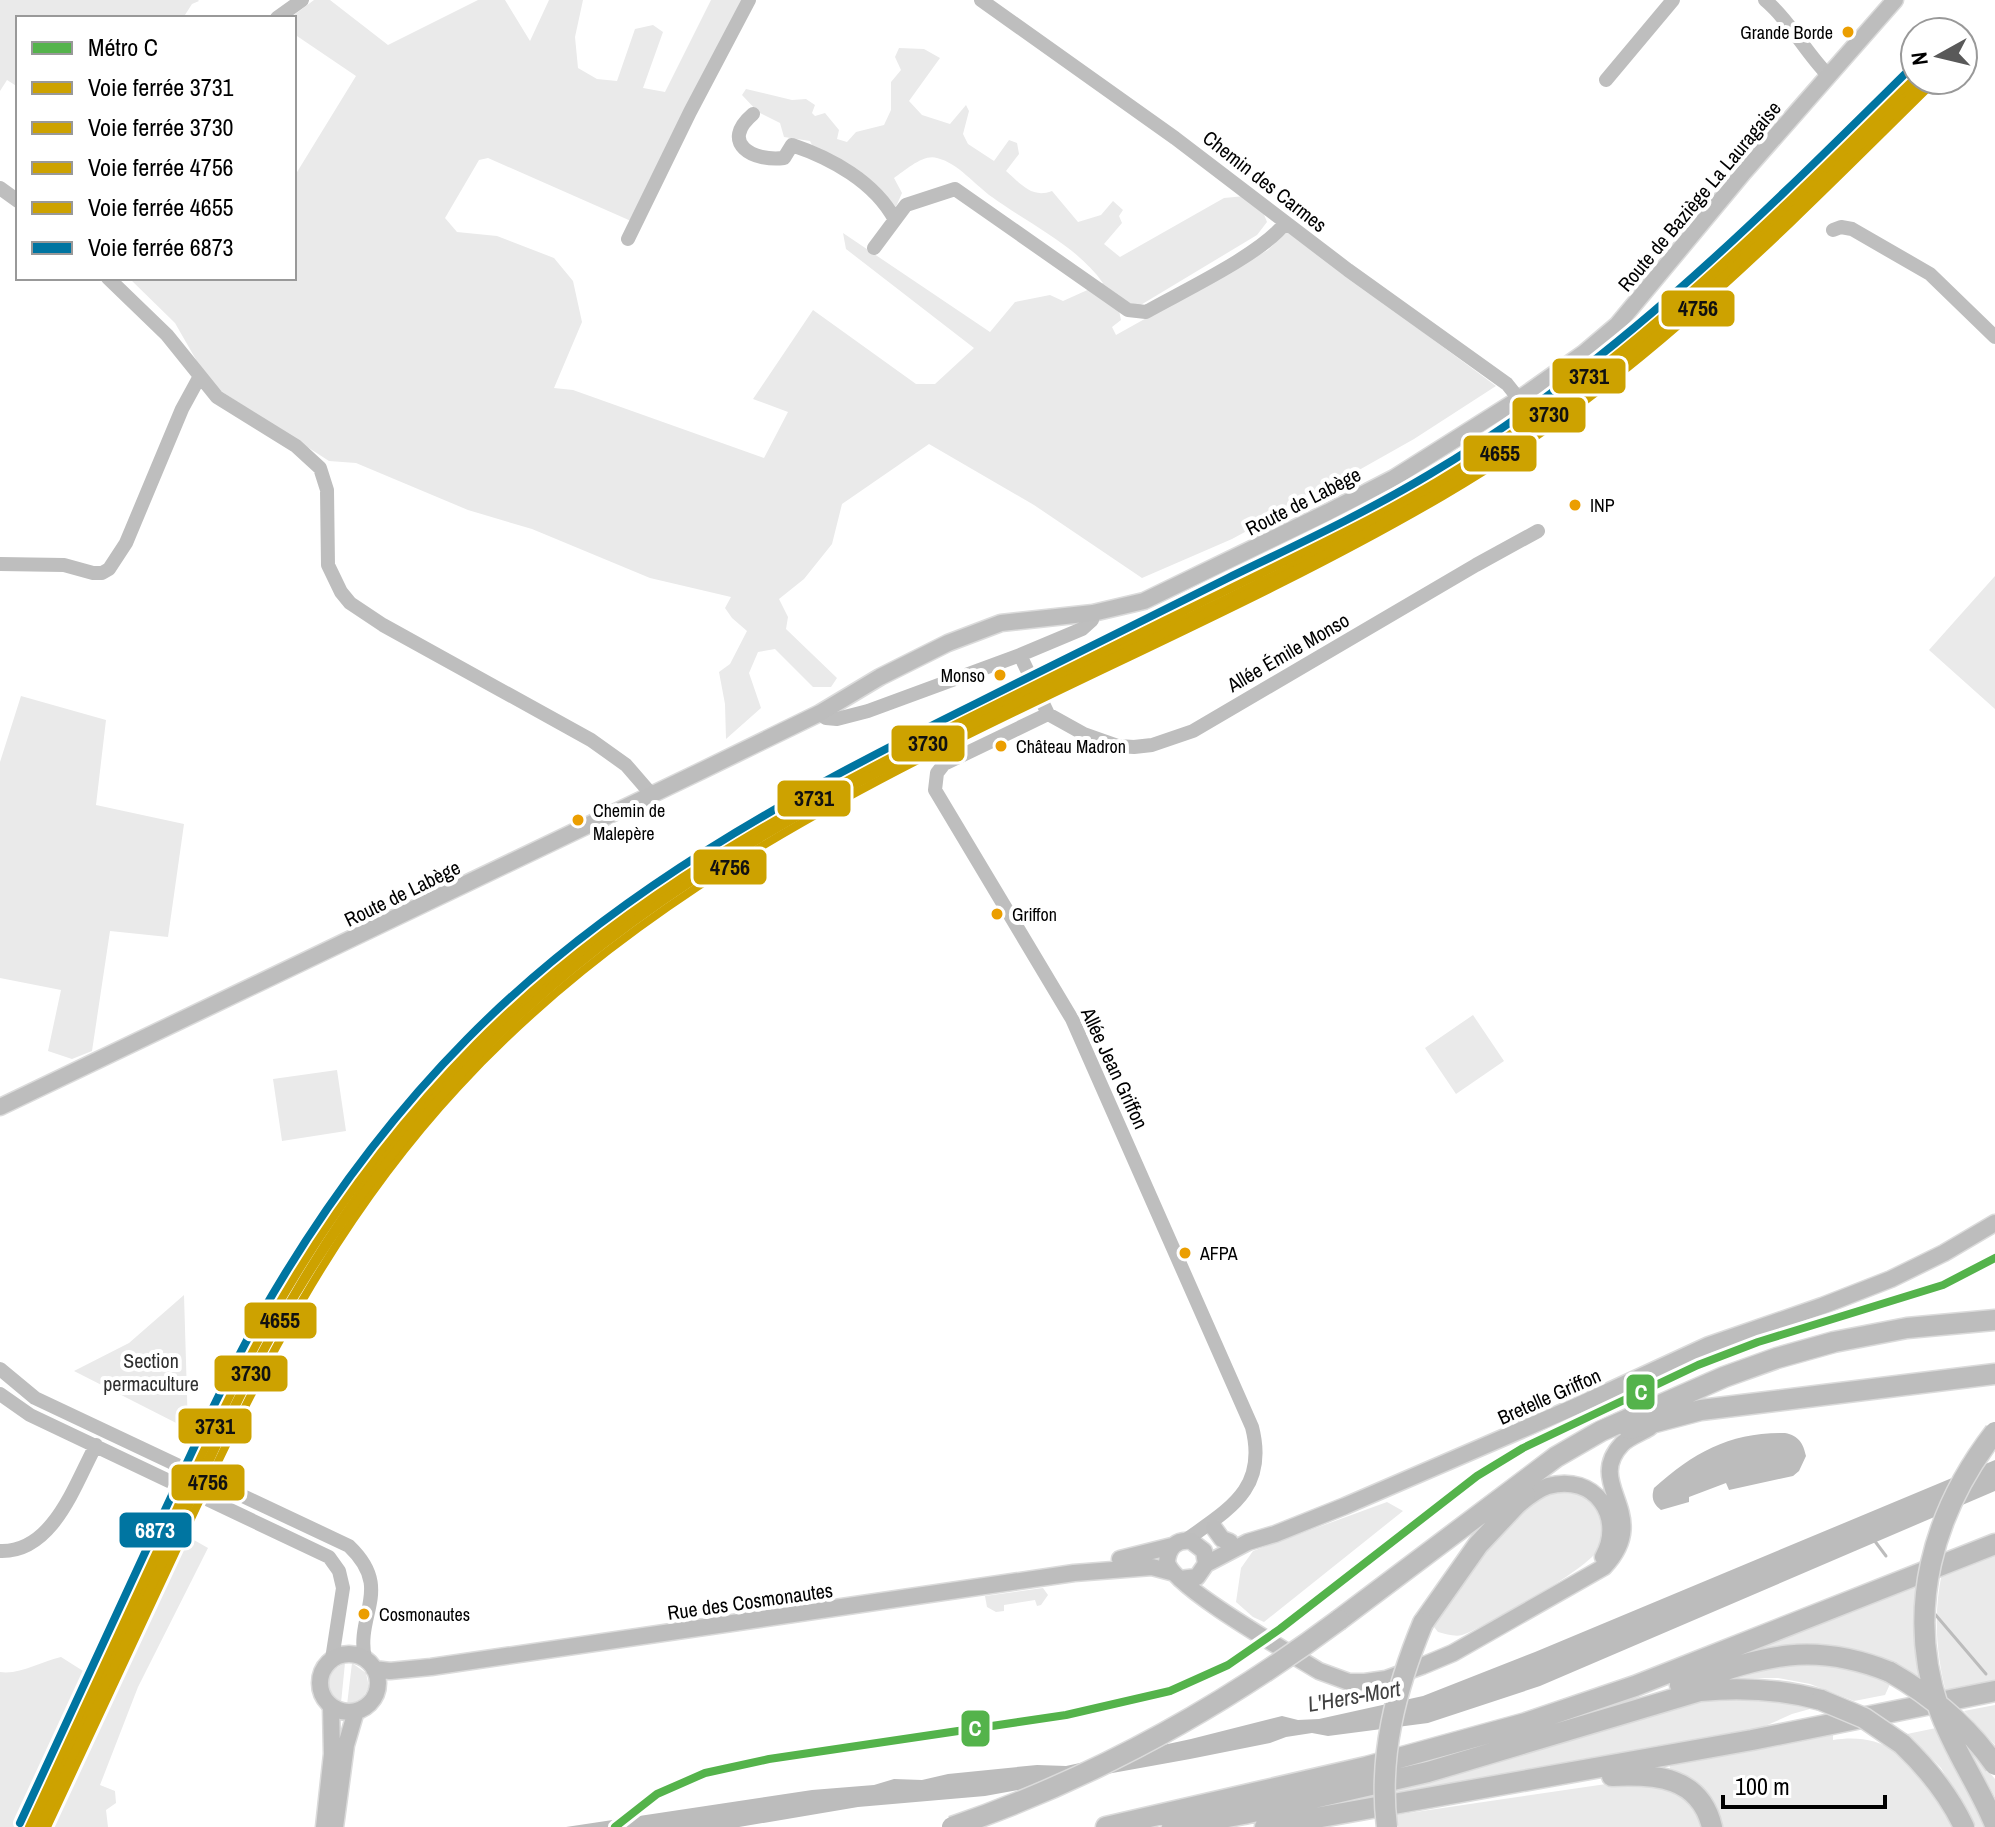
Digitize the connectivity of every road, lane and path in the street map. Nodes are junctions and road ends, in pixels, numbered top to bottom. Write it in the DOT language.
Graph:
graph roads {
  1 [pos="302,0"];
  2 [pos="749,0"];
  3 [pos="981,0"];
  4 [pos="1673,0"];
  5 [pos="1765,0"];
  6 [pos="1895,0"];
  7 [pos="280,16"];
  8 [pos="1828,75"];
  9 [pos="1606,80"];
  10 [pos="753,114"];
  11 [pos="895,220"];
  12 [pos="1285,223"];
  13 [pos="1833,230"];
  14 [pos="628,239"];
  15 [pos="874,248"];
  16 [pos="110,280"];
  17 [pos="1993,329"];
  18 [pos="200,376"];
  19 [pos="1519,399"];
  20 [pos="1538,531"];
  21 [pos="0,564"];
  22 [pos="1093,613"];
  23 [pos="1020,655"];
  24 [pos="880,677"];
  25 [pos="904,696"];
  26 [pos="820,713"];
  27 [pos="1048,714"];
  28 [pos="652,795"];
  29 [pos="0,1107"];
  30 [pos="1995,1223"];
  31 [pos="1995,1320"];
  32 [pos="0,1369"];
  33 [pos="1995,1374"];
  34 [pos="0,1394"];
  35 [pos="1660,1422"];
  36 [pos="1995,1432"];
  37 [pos="96,1445"];
  38 [pos="1525,1481"];
  39 [pos="1500,1519"];
  40 [pos="1248,1542"];
  41 [pos="1995,1544"];
  42 [pos="1201,1545"];
  43 [pos="0,1551"];
  44 [pos="1074,1573"];
  45 [pos="1175,1575"];
  46 [pos="1576,1585"];
  47 [pos="1221,1609"];
  48 [pos="1423,1623"];
  49 [pos="332,1659"];
  50 [pos="369,1664"];
  51 [pos="431,1667"];
  52 [pos="1995,1691"];
  53 [pos="376,1692"];
  54 [pos="331,1706"];
  55 [pos="356,1711"];
  56 [pos="1582,1728"];
  57 [pos="1995,1765"];
  58 [pos="1544,1779"];
  59 [pos="1995,1825"];
  60 [pos="324,1827"];
  61 [pos="335,1827"];
  62 [pos="952,1827"];
  63 [pos="1106,1827"];
  64 [pos="1172,1827"];
  65 [pos="1265,1827"];
  66 [pos="1387,1827"];
  67 [pos="1712,1827"];
  68 [pos="1964,1827"];
  1 -- 7 [label="street"];
  2 -- 14 [label="street"];
  3 -- 12 [label="street, Chemin des Carmes"];
  4 -- 9 [label="street"];
  5 -- 8 [label="street"];
  6 -- 8 [label="main road, Route de Baziège La Lauragaise"];
  8 -- 19 [label="main road, Route de Baziège La Lauragaise"];
  10 -- 11 [label="street"];
  11 -- 12 [label="street"];
  11 -- 15 [label="street"];
  12 -- 19 [label="street, Chemin des Carmes"];
  13 -- 17 [label="street"];
  16 -- 18 [label="street"];
  18 -- 21 [label="street"];
  18 -- 28 [label="street"];
  19 -- 22 [label="main road, Route de Labège"];
  20 -- 27 [label="street, Allée Émile Monso"];
  22 -- 23 [label="street, Route de Labège"];
  22 -- 24 [label="main road, Route de Labège"];
  23 -- 25 [label="street, Route de Labège"];
  23 -- 27 [label="street"];
  24 -- 25 [label="street"];
  24 -- 26 [label="main road, Route de Labège"];
  25 -- 26 [label="street, Route de Labège"];
  26 -- 28 [label="main road, Route de Labège"];
  27 -- 42 [label="street, Allée Jean Griffon"];
  28 -- 29 [label="main road, Route de Labège"];
  30 -- 40 [label="main road, Bretelle Griffon"];
  31 -- 38 [label="highway"];
  32 -- 50 [label="street"];
  33 -- 35 [label="highway"];
  34 -- 37 [label="street"];
  35 -- 39 [label="highway"];
  35 -- 46 [label="main road"];
  36 -- 59 [label="highway, bridge"];
  37 -- 43 [label="street"];
  37 -- 49 [label="street"];
  38 -- 48 [label="highway"];
  38 -- 62 [label="highway, bridge"];
  39 -- 46 [label="main road"];
  39 -- 48 [label="highway"];
  40 -- 42 [label="main road, Bretelle Griffon"];
  40 -- 42 [label="main road, Bretelle Griffon"];
  41 -- 63 [label="highway"];
  42 -- 44 [label="main road, Rue des Cosmonautes"];
  42 -- 45 [label="main road"];
  42 -- 45 [label="main road"];
  42 -- 47 [label="main road"];
  44 -- 45 [label="main road, Rue des Cosmonautes"];
  44 -- 51 [label="main road, Rue des Cosmonautes"];
  45 -- 47 [label="main road"];
  46 -- 47 [label="main road"];
  48 -- 66 [label="highway, bridge"];
  49 -- 50 [label="main road"];
  49 -- 54 [label="main road"];
  50 -- 51 [label="main road, Rue des Cosmonautes"];
  50 -- 53 [label="main road"];
  51 -- 53 [label="main road, Rue des Cosmonautes"];
  52 -- 58 [label="highway"];
  53 -- 55 [label="main road"];
  54 -- 55 [label="main road"];
  54 -- 60 [label="main road"];
  55 -- 61 [label="main road"];
  56 -- 57 [label="highway, bridge"];
  56 -- 64 [label="highway"];
  56 -- 68 [label="highway, bridge"];
  58 -- 65 [label="highway"];
  58 -- 67 [label="highway"];
}
